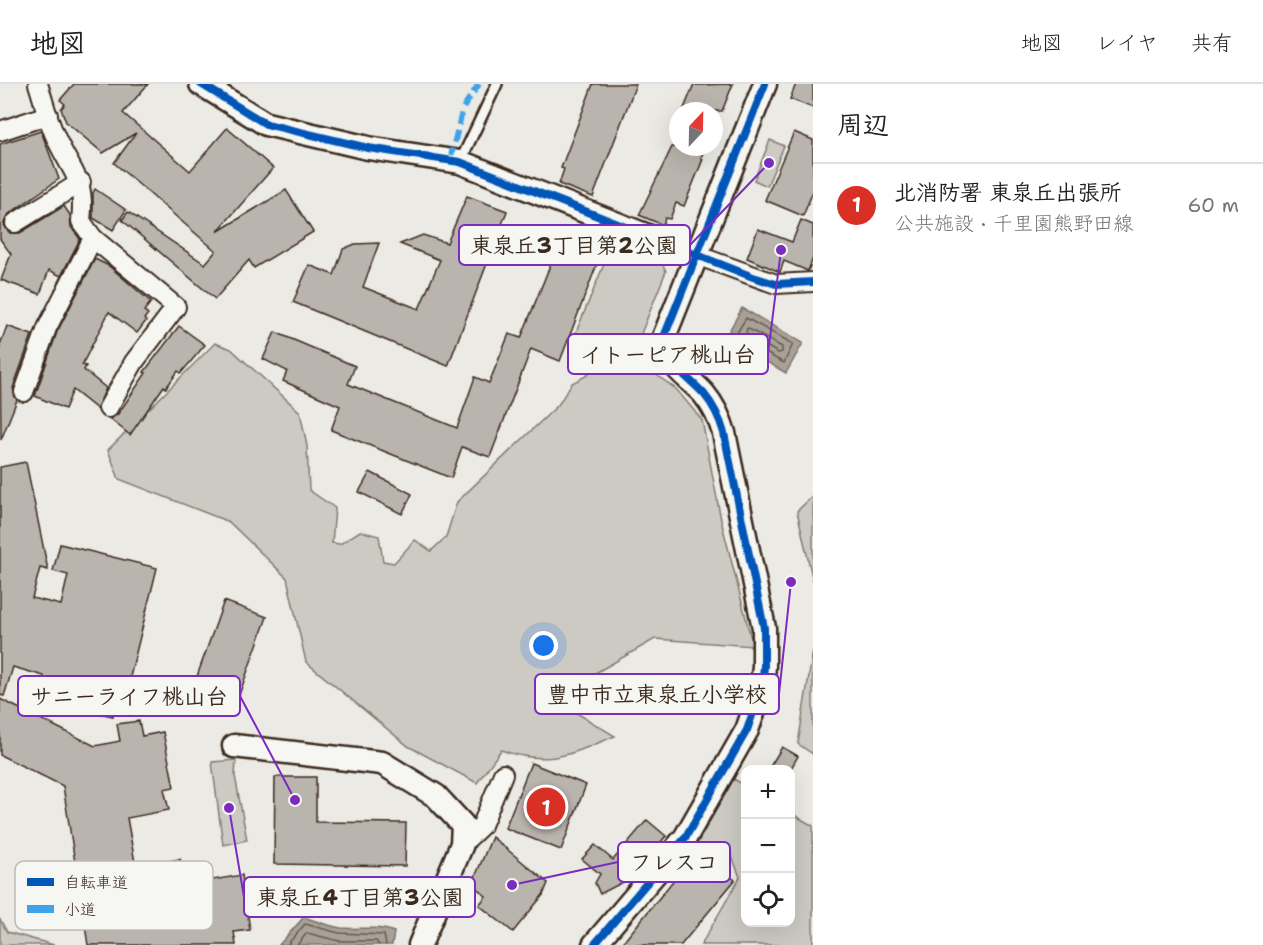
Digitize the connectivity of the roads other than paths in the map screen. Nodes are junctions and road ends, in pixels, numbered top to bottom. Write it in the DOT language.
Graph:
graph roads {
  1 [pos="38,84"];
  2 [pos="201,84"];
  3 [pos="497,84"];
  4 [pos="765,84"];
  5 [pos="48,115"];
  6 [pos="0,131"];
  7 [pos="460,162"];
  8 [pos="81,182"];
  9 [pos="15,223"];
  10 [pos="93,238"];
  11 [pos="696,255"];
  12 [pos="813,282"];
  13 [pos="24,392"];
  14 [pos="108,408"];
  15 [pos="234,746"];
  16 [pos="503,774"];
  17 [pos="462,844"];
  18 [pos="420,945"];
  19 [pos="594,945"];
  1 -- 5 [label="street"];
  2 -- 7 [label="street"];
  3 -- 7 [label="lane"];
  4 -- 11 [label="street"];
  5 -- 6 [label="street"];
  5 -- 8 [label="street"];
  7 -- 11 [label="street"];
  8 -- 9 [label="street"];
  8 -- 10 [label="street"];
  10 -- 13 [label="street"];
  10 -- 14 [label="street"];
  11 -- 12 [label="street"];
  11 -- 19 [label="street"];
  15 -- 17 [label="street"];
  16 -- 17 [label="street"];
  17 -- 18 [label="street"];
}
